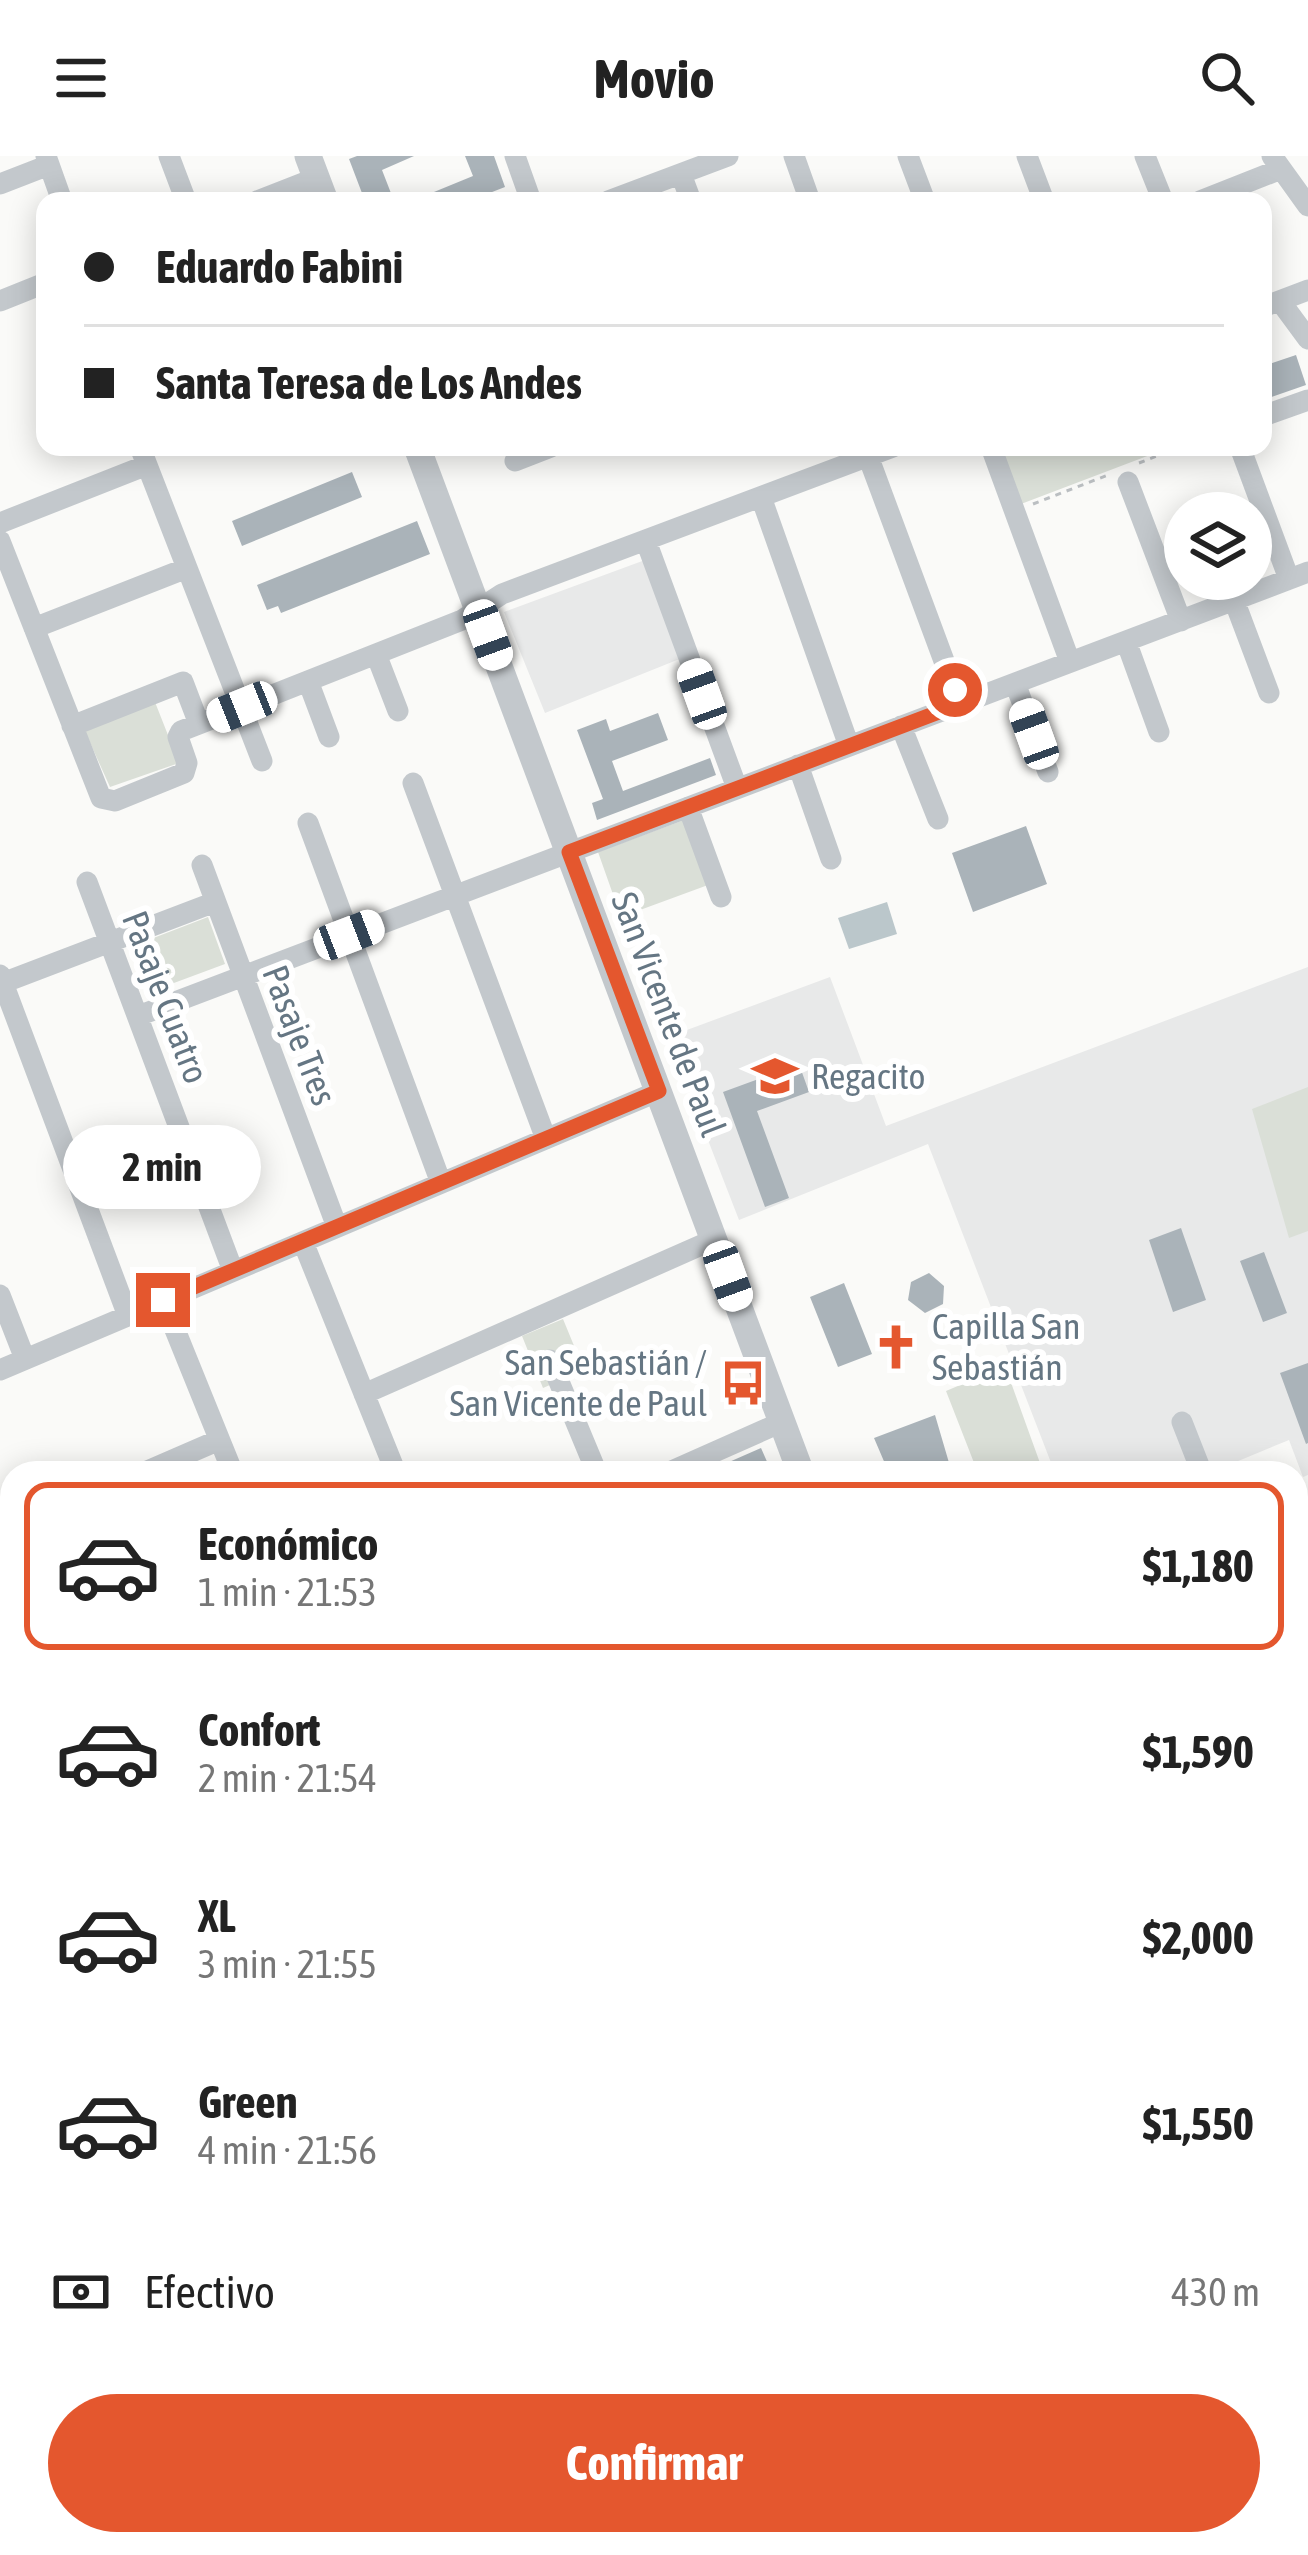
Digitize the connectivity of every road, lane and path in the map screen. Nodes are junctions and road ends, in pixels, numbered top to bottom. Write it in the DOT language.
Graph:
graph roads {
  1 [pos="170,156"];
  2 [pos="515,156"];
  3 [pos="728,156"];
  4 [pos="794,156"];
  5 [pos="908,156"];
  6 [pos="1027,156"];
  7 [pos="1145,156"];
  8 [pos="48,160"];
  9 [pos="1277,162"];
  10 [pos="681,174"];
  11 [pos="316,178"];
  12 [pos="0,184"];
  13 [pos="59,192"];
  14 [pos="183,192"];
  15 [pos="279,192"];
  16 [pos="529,192"];
  17 [pos="632,192"];
  18 [pos="688,192"];
  19 [pos="807,192"];
  20 [pos="922,192"];
  21 [pos="1041,192"];
  22 [pos="1159,192"];
  23 [pos="1218,192"];
  24 [pos="1308,206"];
  25 [pos="36,287"];
  26 [pos="1308,290"];
  27 [pos="0,301"];
  28 [pos="1272,304"];
  29 [pos="1308,339"];
  30 [pos="1308,400"];
  31 [pos="1272,413"];
  32 [pos="144,456"];
  33 [pos="420,456"];
  34 [pos="528,456"];
  35 [pos="868,456"];
  36 [pos="994,456"];
  37 [pos="1157,456"];
  38 [pos="1244,456"];
  39 [pos="515,461"];
  40 [pos="1128,482"];
  41 [pos="761,497"];
  42 [pos="1015,511"];
  43 [pos="0,524"];
  44 [pos="0,541"];
  45 [pos="646,541"];
  46 [pos="187,568"];
  47 [pos="1299,576"];
  48 [pos="1234,600"];
  49 [pos="478,609"];
  50 [pos="1180,620"];
  51 [pos="34,628"];
  52 [pos="1126,641"];
  53 [pos="376,654"];
  54 [pos="1070,662"];
  55 [pos="308,681"];
  56 [pos="1015,683"];
  57 [pos="1269,693"];
  58 [pos="960,704"];
  59 [pos="242,707"];
  60 [pos="398,710"];
  61 [pos="200,724"];
  62 [pos="72,725"];
  63 [pos="901,726"];
  64 [pos="1159,732"];
  65 [pos="329,736"];
  66 [pos="849,746"];
  67 [pos="262,761"];
  68 [pos="797,765"];
  69 [pos="1048,772"];
  70 [pos="413,784"];
  71 [pos="737,788"];
  72 [pos="688,807"];
  73 [pos="938,819"];
  74 [pos="308,824"];
  75 [pos="569,852"];
  76 [pos="831,859"];
  77 [pos="202,865"];
  78 [pos="87,882"];
  79 [pos="455,895"];
  80 [pos="721,897"];
  81 [pos="215,902"];
  82 [pos="349,935"];
  83 [pos="110,942"];
  84 [pos="243,976"];
  85 [pos="1,980"];
  86 [pos="139,1016"];
  87 [pos="659,1091"];
  88 [pos="546,1139"];
  89 [pos="441,1184"];
  90 [pos="337,1227"];
  91 [pos="715,1239"];
  92 [pos="302,1242"];
  93 [pos="232,1271"];
  94 [pos="0,1294"];
  95 [pos="163,1300"];
  96 [pos="128,1316"];
  97 [pos="25,1359"];
  98 [pos="550,1360"];
  99 [pos="0,1370"];
  100 [pos="364,1394"];
  101 [pos="782,1422"];
  102 [pos="1182,1422"];
  103 [pos="219,1440"];
  104 [pos="170,1461"];
  105 [pos="227,1461"];
  106 [pos="391,1461"];
  107 [pos="592,1461"];
  108 [pos="694,1461"];
  109 [pos="797,1461"];
  110 [pos="1197,1461"];
  1 -- 14 [label="street"];
  2 -- 16 [label="street"];
  3 -- 10 [label="street"];
  4 -- 19 [label="street"];
  5 -- 20 [label="street"];
  6 -- 21 [label="street"];
  7 -- 22 [label="street"];
  8 -- 12 [label="street"];
  8 -- 13 [label="street"];
  9 -- 23 [label="street"];
  9 -- 24 [label="street"];
  10 -- 17 [label="street"];
  10 -- 18 [label="street"];
  11 -- 15 [label="street"];
  25 -- 27 [label="street"];
  26 -- 28 [label="street"];
  28 -- 29 [label="street"];
  30 -- 31 [label="street"];
  32 -- 43 [label="street"];
  32 -- 46 [label="street"];
  33 -- 49 [label="street, San Vicente de Paul"];
  34 -- 39 [label="street"];
  35 -- 41 [label="street"];
  35 -- 58 [label="street"];
  36 -- 42 [label="street"];
  37 -- 42 [label="path"];
  38 -- 47 [label="street"];
  40 -- 50 [label="street"];
  41 -- 45 [label="street"];
  41 -- 66 [label="street"];
  42 -- 54 [label="street"];
  44 -- 51 [label="street"];
  45 -- 49 [label="street"];
  45 -- 71 [label="street"];
  46 -- 51 [label="street"];
  46 -- 59 [label="street"];
  48 -- 50 [label="street"];
  48 -- 57 [label="street"];
  49 -- 53 [label="street"];
  49 -- 75 [label="street, San Vicente de Paul"];
  50 -- 52 [label="street"];
  51 -- 62 [label="street"];
  52 -- 54 [label="street"];
  52 -- 64 [label="street"];
  53 -- 55 [label="street"];
  53 -- 60 [label="street"];
  54 -- 56 [label="street"];
  55 -- 59 [label="street"];
  55 -- 65 [label="street"];
  56 -- 58 [label="street"];
  56 -- 69 [label="street"];
  58 -- 63 [label="street"];
  59 -- 61 [label="street"];
  59 -- 67 [label="street"];
  61 -- 62 [label="street"];
  61 -- 62 [label="street"];
  63 -- 66 [label="street"];
  63 -- 73 [label="street"];
  66 -- 68 [label="street"];
  68 -- 71 [label="street"];
  68 -- 76 [label="street"];
  70 -- 79 [label="street"];
  71 -- 72 [label="street"];
  72 -- 75 [label="street"];
  72 -- 80 [label="street"];
  74 -- 82 [label="street"];
  75 -- 79 [label="street"];
  75 -- 87 [label="street, San Vicente de Paul"];
  77 -- 81 [label="street, Pasaje Tres"];
  78 -- 83 [label="street, Pasaje Cuatro"];
  79 -- 82 [label="street"];
  79 -- 88 [label="street"];
  81 -- 83 [label="street"];
  81 -- 84 [label="street, Pasaje Tres"];
  82 -- 84 [label="street"];
  82 -- 89 [label="street"];
  83 -- 85 [label="street"];
  83 -- 86 [label="street, Pasaje Cuatro"];
  84 -- 86 [label="street"];
  84 -- 90 [label="street, Pasaje Tres"];
  85 -- 96 [label="street"];
  86 -- 93 [label="street, Pasaje Cuatro"];
  87 -- 88 [label="street"];
  87 -- 91 [label="street, San Vicente de Paul"];
  88 -- 89 [label="street"];
  89 -- 90 [label="street"];
  90 -- 92 [label="street"];
  91 -- 100 [label="street"];
  91 -- 101 [label="street, San Vicente de Paul"];
  92 -- 93 [label="street"];
  92 -- 100 [label="street"];
  93 -- 95 [label="street"];
  94 -- 97 [label="street"];
  95 -- 96 [label="street"];
  95 -- 103 [label="street"];
  96 -- 97 [label="street"];
  97 -- 99 [label="street"];
  98 -- 107 [label="street"];
  100 -- 106 [label="street"];
  101 -- 108 [label="street"];
  101 -- 109 [label="street, San Vicente de Paul"];
  102 -- 110 [label="street"];
  103 -- 104 [label="street"];
  103 -- 105 [label="street"];
}
